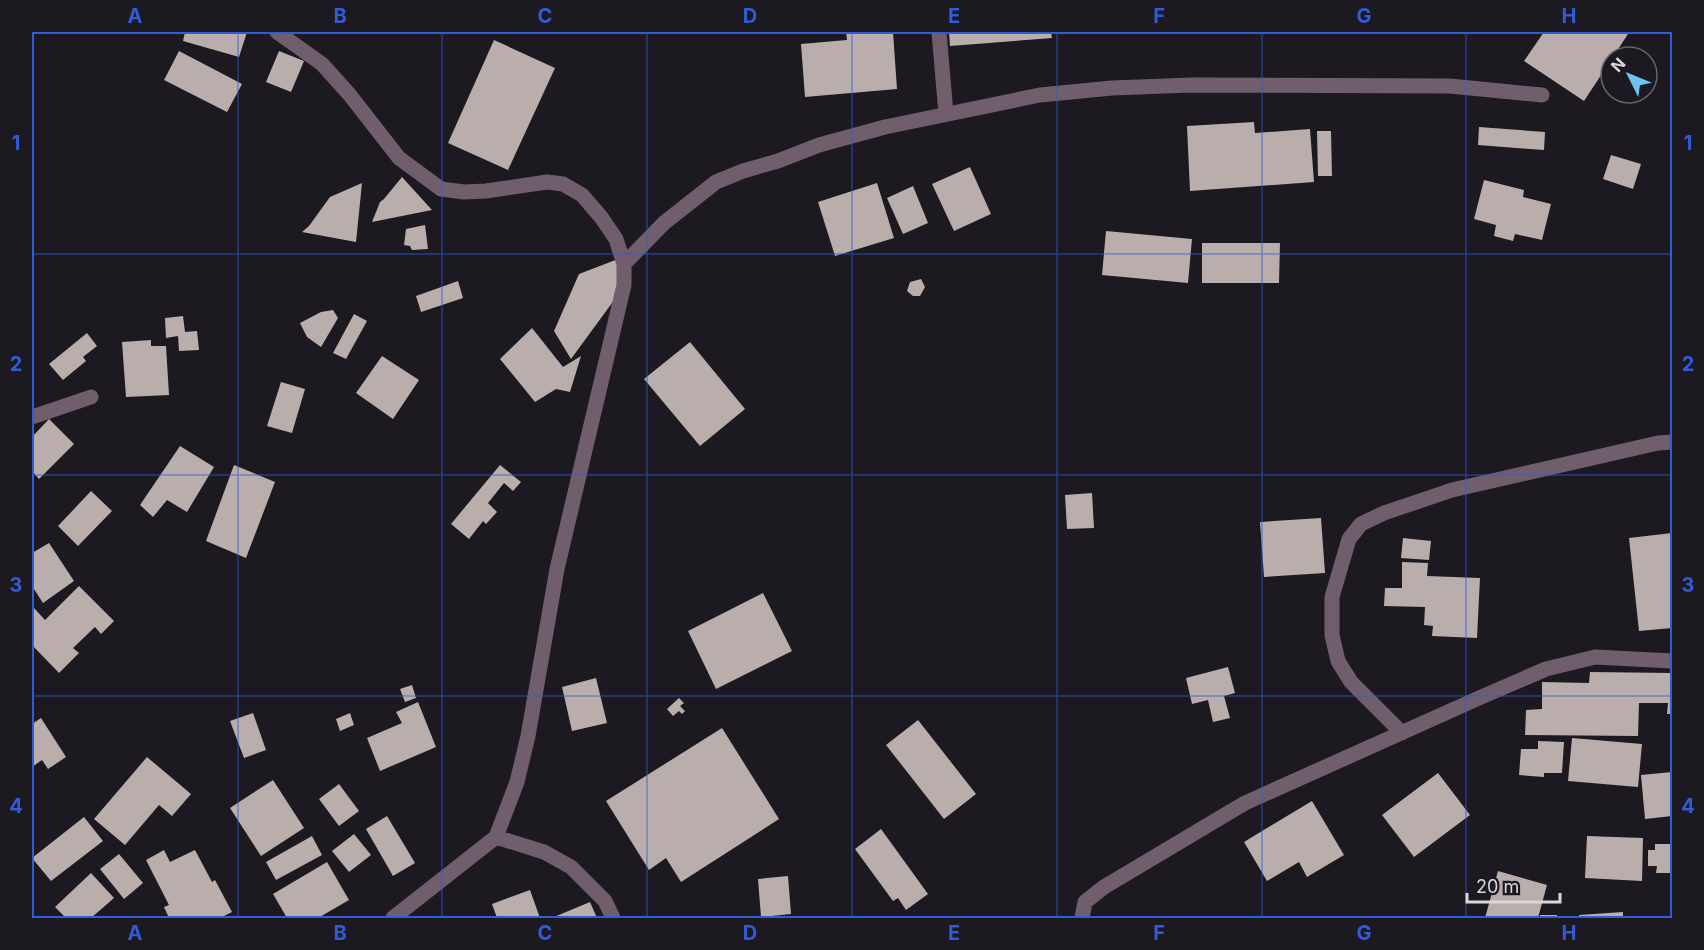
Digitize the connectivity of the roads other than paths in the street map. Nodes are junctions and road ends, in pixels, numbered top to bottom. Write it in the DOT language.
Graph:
graph roads {
  1 [pos="278,32"];
  2 [pos="939,32"];
  3 [pos="1542,95"];
  4 [pos="946,114"];
  5 [pos="624,264"];
  6 [pos="91,397"];
  7 [pos="32,417"];
  8 [pos="1672,442"];
  9 [pos="1672,661"];
  10 [pos="1402,733"];
  11 [pos="496,837"];
  12 [pos="393,918"];
  13 [pos="613,918"];
  14 [pos="1082,918"];
  1 -- 5 [label="street"];
  2 -- 4 [label="street"];
  3 -- 4 [label="street"];
  4 -- 5 [label="street"];
  5 -- 11 [label="street"];
  6 -- 7 [label="street"];
  8 -- 10 [label="street"];
  9 -- 10 [label="street"];
  10 -- 14 [label="street"];
  11 -- 12 [label="street"];
  11 -- 13 [label="street"];
}
